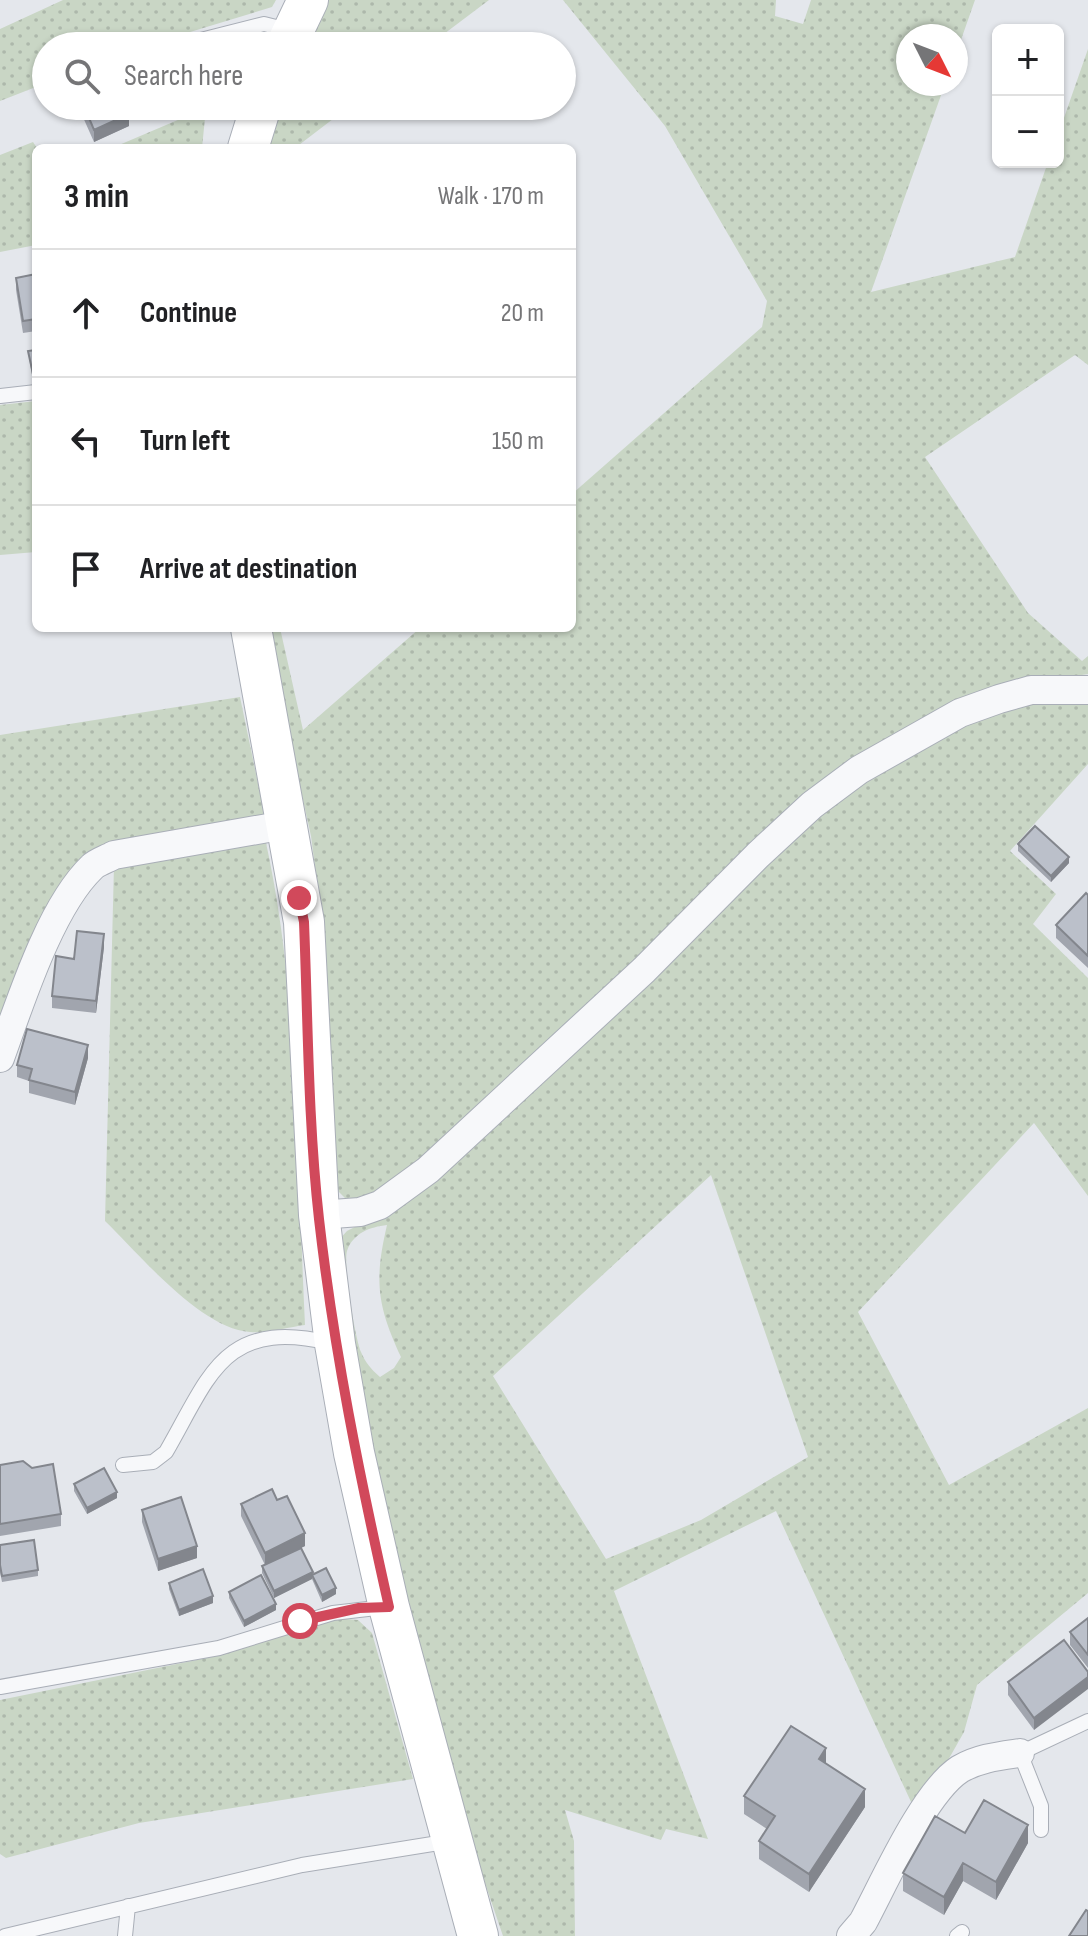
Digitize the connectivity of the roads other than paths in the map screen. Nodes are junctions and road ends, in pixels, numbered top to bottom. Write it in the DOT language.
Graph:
graph roads {
  1 [pos="295,26"];
  2 [pos="232,32"];
  3 [pos="257,120"];
  4 [pos="249,144"];
  5 [pos="32,392"];
  6 [pos="0,396"];
  7 [pos="252,632"];
  8 [pos="1088,690"];
  9 [pos="285,825"];
  10 [pos="0,1058"];
  11 [pos="319,1215"];
  12 [pos="335,1344"];
  13 [pos="123,1465"];
  14 [pos="389,1607"];
  15 [pos="0,1687"];
  16 [pos="1088,1721"];
  17 [pos="1020,1753"];
  18 [pos="1041,1830"];
  19 [pos="451,1841"];
  20 [pos="128,1906"];
  21 [pos="5,1936"];
  22 [pos="125,1936"];
  23 [pos="478,1936"];
  24 [pos="852,1936"];
  1 -- 2 [label="lane"];
  3 -- 4 [label="main road"];
  5 -- 6 [label="lane"];
  7 -- 9 [label="main road"];
  8 -- 11 [label="street"];
  9 -- 10 [label="street"];
  9 -- 11 [label="main road"];
  11 -- 12 [label="main road"];
  12 -- 13 [label="lane"];
  12 -- 14 [label="main road"];
  14 -- 15 [label="lane"];
  14 -- 19 [label="main road"];
  16 -- 17 [label="lane"];
  17 -- 18 [label="lane"];
  17 -- 24 [label="street"];
  19 -- 20 [label="lane"];
  19 -- 23 [label="main road"];
  20 -- 21 [label="lane"];
  20 -- 22 [label="lane"];
}
